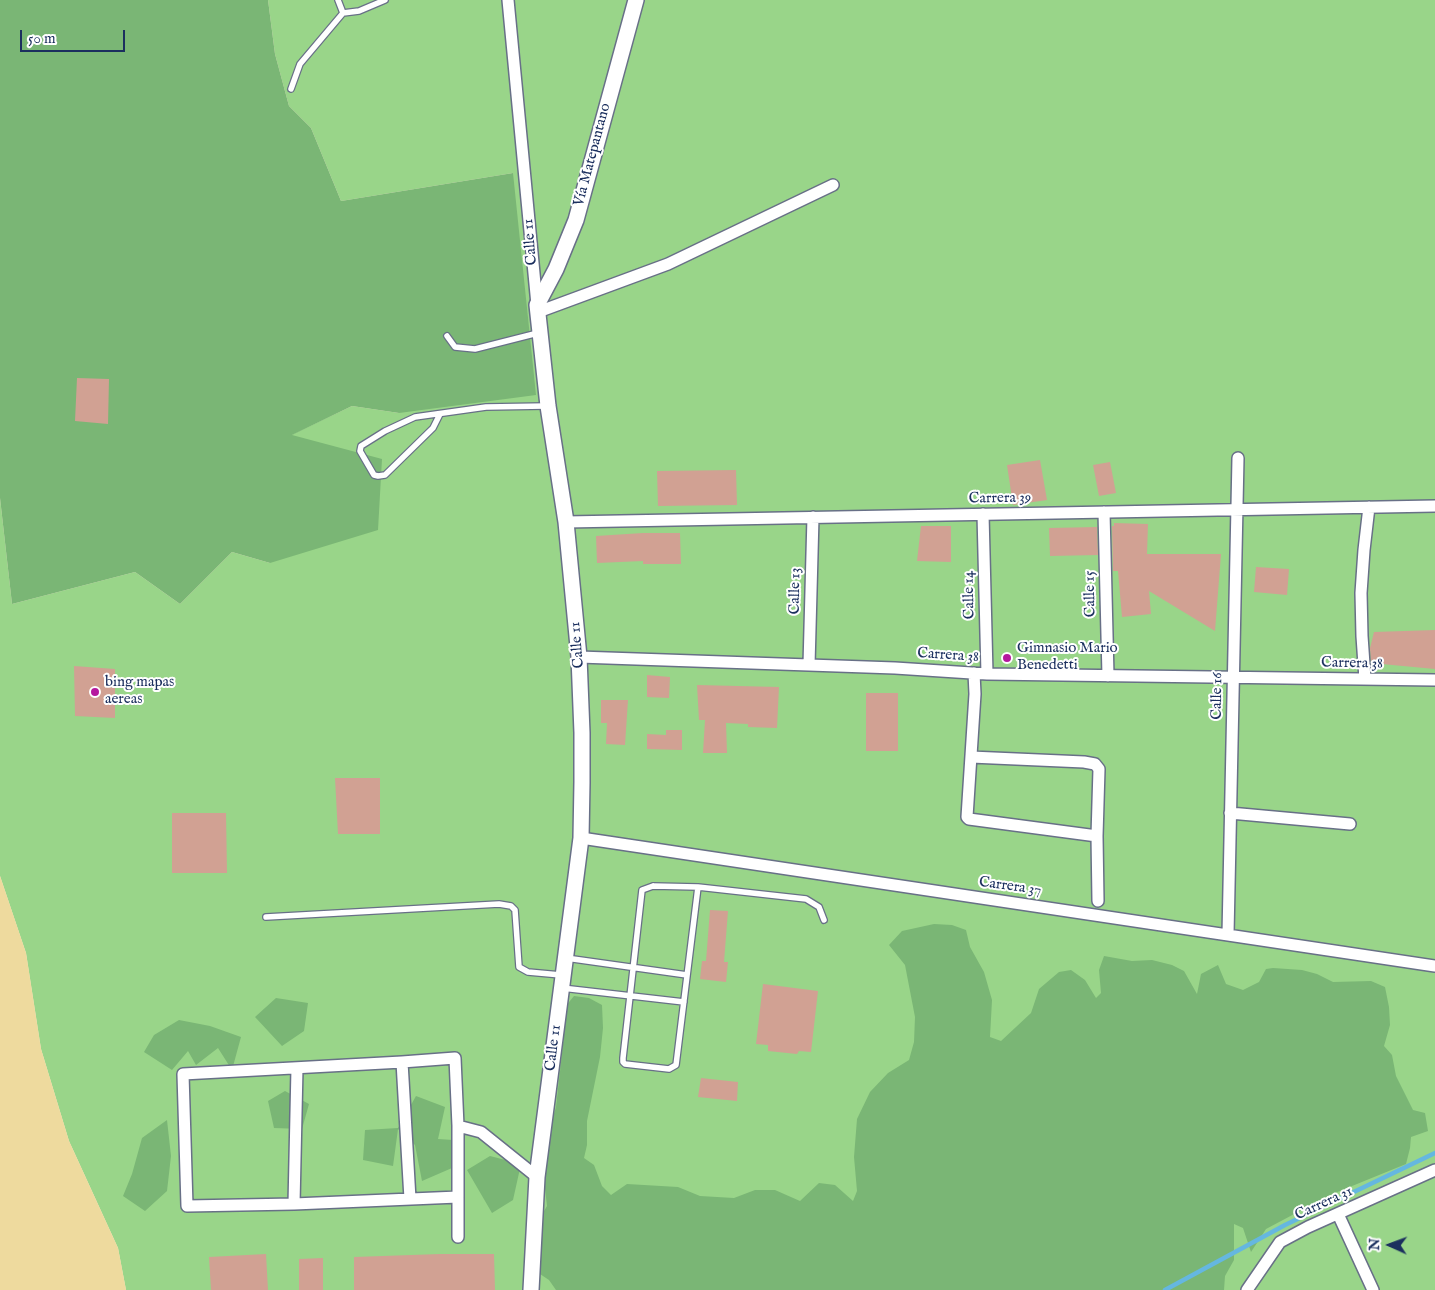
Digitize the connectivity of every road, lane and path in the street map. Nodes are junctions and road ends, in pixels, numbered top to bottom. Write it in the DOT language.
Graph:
graph roads {
  1 [pos="338,0"];
  2 [pos="385,0"];
  3 [pos="508,0"];
  4 [pos="636,0"];
  5 [pos="344,13"];
  6 [pos="291,90"];
  7 [pos="833,185"];
  8 [pos="538,309"];
  9 [pos="540,333"];
  10 [pos="447,336"];
  11 [pos="548,406"];
  12 [pos="440,414"];
  13 [pos="1238,458"];
  14 [pos="1435,506"];
  15 [pos="1368,507"];
  16 [pos="1237,509"];
  17 [pos="1104,512"];
  18 [pos="983,514"];
  19 [pos="812,517"];
  20 [pos="566,522"];
  21 [pos="579,657"];
  22 [pos="809,665"];
  23 [pos="974,673"];
  24 [pos="987,674"];
  25 [pos="1108,676"];
  26 [pos="1233,677"];
  27 [pos="1365,679"];
  28 [pos="1435,680"];
  29 [pos="971,757"];
  30 [pos="1230,813"];
  31 [pos="1350,824"];
  32 [pos="1097,836"];
  33 [pos="581,838"];
  34 [pos="698,887"];
  35 [pos="1098,901"];
  36 [pos="266,916"];
  37 [pos="824,920"];
  38 [pos="1228,934"];
  39 [pos="566,958"];
  40 [pos="1435,966"];
  41 [pos="633,967"];
  42 [pos="687,975"];
  43 [pos="563,982"];
  44 [pos="631,996"];
  45 [pos="684,1002"];
  46 [pos="402,1062"];
  47 [pos="297,1068"];
  48 [pos="458,1126"];
  49 [pos="1435,1170"];
  50 [pos="537,1177"];
  51 [pos="458,1197"];
  52 [pos="410,1199"];
  53 [pos="294,1204"];
  54 [pos="1338,1214"];
  55 [pos="458,1237"];
  56 [pos="531,1290"];
  57 [pos="1246,1290"];
  58 [pos="1373,1290"];
  1 -- 5 [label="lane"];
  2 -- 5 [label="lane"];
  3 -- 8 [label="street, Calle 11"];
  4 -- 8 [label="main road, Vía Matepantano"];
  5 -- 6 [label="lane"];
  7 -- 8 [label="street"];
  8 -- 9 [label="main road, Calle 11"];
  9 -- 10 [label="lane"];
  9 -- 11 [label="main road, Calle 11"];
  11 -- 12 [label="lane"];
  11 -- 20 [label="main road, Calle 11"];
  12 -- 12 [label="lane"];
  13 -- 16 [label="street, Calle 16"];
  14 -- 15 [label="street, Carrera 39"];
  15 -- 16 [label="street, Carrera 39"];
  15 -- 27 [label="street"];
  16 -- 17 [label="street, Carrera 39"];
  16 -- 26 [label="street, Calle 16"];
  17 -- 18 [label="street, Carrera 39"];
  17 -- 25 [label="street, Calle 15"];
  18 -- 19 [label="street, Carrera 39"];
  18 -- 24 [label="street, Calle 14"];
  19 -- 20 [label="street, Carrera 39"];
  19 -- 22 [label="street, Calle 13"];
  20 -- 21 [label="main road, Calle 11"];
  21 -- 22 [label="street, Carrera 38"];
  21 -- 33 [label="main road, Calle 11"];
  22 -- 23 [label="street, Carrera 38"];
  23 -- 24 [label="street, Carrera 38"];
  23 -- 29 [label="street"];
  24 -- 25 [label="street, Carrera 38"];
  25 -- 26 [label="street, Carrera 38"];
  26 -- 27 [label="street, Carrera 38"];
  26 -- 30 [label="street, Calle 16"];
  27 -- 28 [label="street, Carrera 38"];
  29 -- 32 [label="street"];
  29 -- 32 [label="street"];
  30 -- 31 [label="street"];
  30 -- 38 [label="street, Calle 16"];
  32 -- 35 [label="street"];
  33 -- 38 [label="street, Carrera 37"];
  33 -- 39 [label="main road, Calle 11"];
  34 -- 37 [label="lane"];
  34 -- 41 [label="lane"];
  34 -- 42 [label="lane"];
  36 -- 43 [label="lane"];
  38 -- 40 [label="street, Carrera 37"];
  39 -- 41 [label="lane"];
  39 -- 43 [label="main road, Calle 11"];
  41 -- 42 [label="lane"];
  41 -- 44 [label="lane"];
  42 -- 45 [label="lane"];
  43 -- 44 [label="lane"];
  43 -- 50 [label="main road, Calle 11"];
  44 -- 45 [label="lane"];
  44 -- 45 [label="lane"];
  46 -- 47 [label="street"];
  46 -- 48 [label="street"];
  46 -- 52 [label="street"];
  47 -- 53 [label="street"];
  47 -- 53 [label="street"];
  48 -- 50 [label="street"];
  48 -- 51 [label="street"];
  49 -- 54 [label="street, Carrera 31"];
  50 -- 56 [label="main road, Calle 11"];
  51 -- 52 [label="street"];
  51 -- 55 [label="street"];
  52 -- 53 [label="street"];
  54 -- 57 [label="street, Carrera 31"];
  54 -- 58 [label="street"];
}
